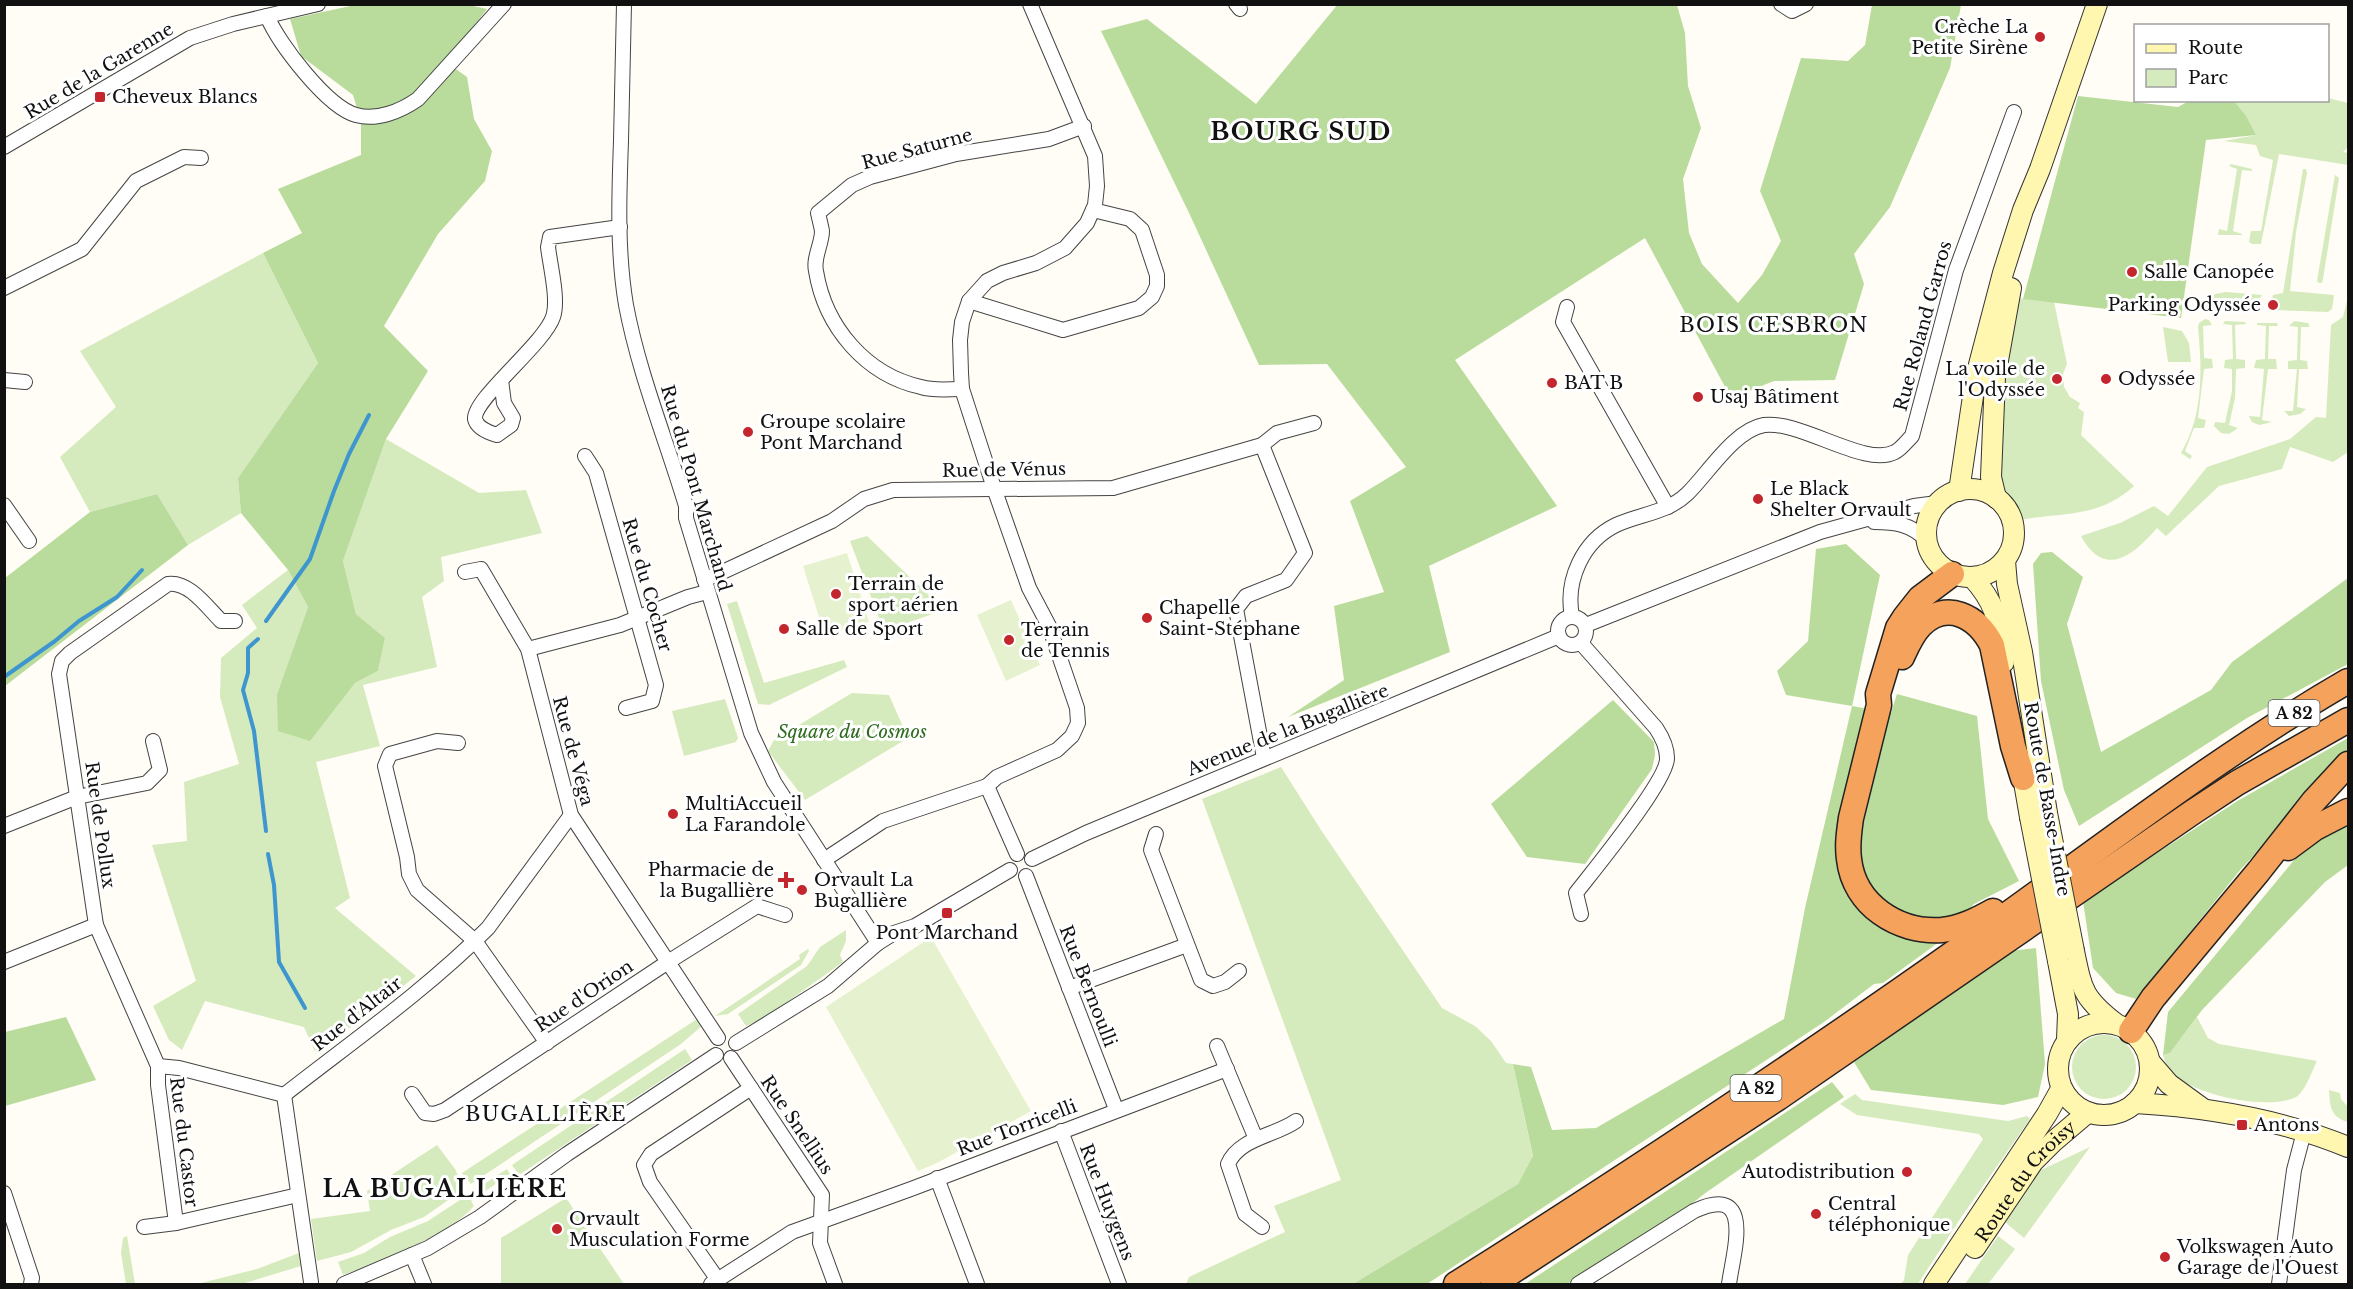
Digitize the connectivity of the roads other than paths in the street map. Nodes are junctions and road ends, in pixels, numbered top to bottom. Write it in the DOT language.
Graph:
graph roads {
  1 [pos="318,4"];
  2 [pos="504,4"];
  3 [pos="624,4"];
  4 [pos="1030,4"];
  5 [pos="1781,4"];
  6 [pos="1806,4"];
  7 [pos="2097,4"];
  8 [pos="267,16"];
  9 [pos="2014,112"];
  10 [pos="1084,126"];
  11 [pos="4,147"];
  12 [pos="201,158"];
  13 [pos="2040,169"];
  14 [pos="1093,210"];
  15 [pos="620,227"];
  16 [pos="4,288"];
  17 [pos="969,301"];
  18 [pos="1567,306"];
  19 [pos="4,380"];
  20 [pos="501,380"];
  21 [pos="25,382"];
  22 [pos="962,389"];
  23 [pos="1314,423"];
  24 [pos="1262,445"];
  25 [pos="585,456"];
  26 [pos="994,488"];
  27 [pos="1959,491"];
  28 [pos="1996,498"];
  29 [pos="1936,503"];
  30 [pos="4,505"];
  31 [pos="1668,507"];
  32 [pos="1857,522"];
  33 [pos="1927,540"];
  34 [pos="29,541"];
  35 [pos="2006,561"];
  36 [pos="465,572"];
  37 [pos="1962,575"];
  38 [pos="706,585"];
  39 [pos="1572,616"];
  40 [pos="639,619"];
  41 [pos="235,621"];
  42 [pos="1586,626"];
  43 [pos="1559,636"];
  44 [pos="1581,642"];
  45 [pos="528,649"];
  46 [pos="2349,681"];
  47 [pos="1879,705"];
  48 [pos="626,708"];
  49 [pos="2349,720"];
  50 [pos="153,741"];
  51 [pos="458,743"];
  52 [pos="1264,758"];
  53 [pos="2349,764"];
  54 [pos="2023,778"];
  55 [pos="987,786"];
  56 [pos="77,797"];
  57 [pos="2349,811"];
  58 [pos="571,815"];
  59 [pos="2039,815"];
  60 [pos="4,826"];
  61 [pos="1156,834"];
  62 [pos="1017,854"];
  63 [pos="1032,859"];
  64 [pos="824,860"];
  65 [pos="1010,870"];
  66 [pos="2258,872"];
  67 [pos="1026,876"];
  68 [pos="2052,883"];
  69 [pos="1581,914"];
  70 [pos="785,915"];
  71 [pos="96,925"];
  72 [pos="475,941"];
  73 [pos="878,943"];
  74 [pos="1187,945"];
  75 [pos="2066,956"];
  76 [pos="4,962"];
  77 [pos="668,962"];
  78 [pos="1239,971"];
  79 [pos="1070,988"];
  80 [pos="2123,1027"];
  81 [pos="718,1038"];
  82 [pos="2067,1040"];
  83 [pos="547,1043"];
  84 [pos="736,1043"];
  85 [pos="1217,1046"];
  86 [pos="716,1055"];
  87 [pos="731,1058"];
  88 [pos="2150,1062"];
  89 [pos="158,1066"];
  90 [pos="1227,1068"];
  91 [pos="751,1088"];
  92 [pos="2061,1089"];
  93 [pos="412,1094"];
  94 [pos="284,1095"];
  95 [pos="2135,1103"];
  96 [pos="2202,1108"];
  97 [pos="1116,1109"];
  98 [pos="2087,1113"];
  99 [pos="1296,1121"];
  100 [pos="1061,1131"];
  101 [pos="2304,1132"];
  102 [pos="1256,1139"];
  103 [pos="2349,1147"];
  104 [pos="937,1178"];
  105 [pos="4,1193"];
  106 [pos="298,1195"];
  107 [pos="8,1216"];
  108 [pos="819,1221"];
  109 [pos="176,1223"];
  110 [pos="144,1227"];
  111 [pos="1262,1227"];
  112 [pos="412,1255"];
  113 [pos="714,1282"];
  114 [pos="32,1284"];
  115 [pos="312,1284"];
  116 [pos="344,1284"];
  117 [pos="424,1284"];
  118 [pos="835,1284"];
  119 [pos="977,1284"];
  120 [pos="1119,1284"];
  121 [pos="1456,1284"];
  122 [pos="1493,1284"];
  123 [pos="1578,1284"];
  124 [pos="1729,1284"];
  125 [pos="1934,1284"];
  126 [pos="1950,1284"];
  127 [pos="2279,1284"];
  1 -- 8 [label="street, Rue de la Garenne"];
  2 -- 8 [label="street"];
  3 -- 15 [label="street, Rue du Pont Marchand"];
  4 -- 10 [label="street"];
  5 -- 6 [label="street"];
  7 -- 13 [label="main road"];
  8 -- 11 [label="street, Rue de la Garenne"];
  9 -- 31 [label="street, Rue Roland Garros"];
  10 -- 14 [label="street"];
  10 -- 22 [label="street, Rue Saturne"];
  12 -- 16 [label="street"];
  13 -- 27 [label="main road"];
  13 -- 28 [label="main road"];
  14 -- 17 [label="street"];
  14 -- 17 [label="street"];
  15 -- 20 [label="street"];
  15 -- 38 [label="street, Rue du Pont Marchand"];
  17 -- 22 [label="street"];
  18 -- 31 [label="street"];
  19 -- 21 [label="street"];
  22 -- 26 [label="street"];
  23 -- 24 [label="street, Rue de Vénus"];
  24 -- 26 [label="street, Rue de Vénus"];
  24 -- 52 [label="street"];
  25 -- 40 [label="street, Rue du Cocher"];
  26 -- 38 [label="street, Rue de Vénus"];
  26 -- 55 [label="street"];
  27 -- 28 [label="main road"];
  27 -- 29 [label="main road"];
  28 -- 35 [label="main road"];
  29 -- 32 [label="street"];
  29 -- 33 [label="main road"];
  30 -- 34 [label="street"];
  31 -- 39 [label="street, Rue Roland Garros"];
  32 -- 33 [label="street"];
  32 -- 42 [label="street"];
  33 -- 37 [label="main road"];
  35 -- 37 [label="main road"];
  35 -- 59 [label="main road, Route de Basse-Indre"];
  36 -- 45 [label="street, Rue de Véga"];
  37 -- 47 [label="highway"];
  37 -- 54 [label="main road, Route de Basse-Indre"];
  38 -- 40 [label="street, Rue de Vénus"];
  38 -- 64 [label="street, Rue du Pont Marchand"];
  39 -- 42 [label="street"];
  39 -- 43 [label="street"];
  40 -- 45 [label="street, Rue de Vénus"];
  40 -- 48 [label="street, Rue du Cocher"];
  41 -- 56 [label="street, Rue de Pollux"];
  42 -- 44 [label="street"];
  43 -- 44 [label="street"];
  43 -- 52 [label="street, Avenue de la Bugallière"];
  44 -- 69 [label="street"];
  45 -- 58 [label="street, Rue de Véga"];
  46 -- 68 [label="highway, A 82"];
  47 -- 54 [label="highway"];
  47 -- 68 [label="highway"];
  49 -- 122 [label="highway, A 82"];
  50 -- 56 [label="street"];
  51 -- 72 [label="street"];
  52 -- 63 [label="street, Avenue de la Bugallière"];
  53 -- 66 [label="highway"];
  54 -- 59 [label="main road, Route de Basse-Indre"];
  55 -- 62 [label="street"];
  55 -- 64 [label="street"];
  56 -- 60 [label="street"];
  56 -- 71 [label="street, Rue de Pollux"];
  57 -- 66 [label="highway"];
  58 -- 72 [label="street, Rue d'Altair"];
  58 -- 77 [label="street, Rue de Véga"];
  59 -- 75 [label="main road, Route de Basse-Indre, bridge"];
  61 -- 74 [label="street"];
  62 -- 63 [label="street"];
  62 -- 65 [label="street"];
  63 -- 67 [label="street"];
  64 -- 73 [label="street, Rue du Pont Marchand"];
  65 -- 67 [label="street"];
  65 -- 73 [label="street"];
  66 -- 80 [label="highway"];
  67 -- 79 [label="street, Rue Bernoulli"];
  68 -- 121 [label="highway, A 82"];
  70 -- 77 [label="street, Rue d'Orion"];
  71 -- 76 [label="street"];
  71 -- 89 [label="street, Rue de Pollux"];
  72 -- 83 [label="street"];
  72 -- 94 [label="street, Rue d'Altair"];
  73 -- 84 [label="street"];
  74 -- 78 [label="street"];
  74 -- 79 [label="street"];
  75 -- 80 [label="main road, Route de Basse-Indre"];
  75 -- 82 [label="main road, Route de Basse-Indre"];
  77 -- 81 [label="street, Rue de Véga"];
  77 -- 83 [label="street, Rue d'Orion"];
  79 -- 97 [label="street, Rue Bernoulli"];
  80 -- 82 [label="main road"];
  80 -- 88 [label="main road"];
  81 -- 84 [label="street"];
  81 -- 86 [label="street"];
  82 -- 92 [label="main road"];
  83 -- 93 [label="street, Rue d'Orion"];
  84 -- 87 [label="street"];
  85 -- 90 [label="street"];
  86 -- 87 [label="street"];
  86 -- 112 [label="street"];
  87 -- 91 [label="street, Rue Snellius"];
  88 -- 95 [label="main road"];
  88 -- 96 [label="main road"];
  89 -- 94 [label="street"];
  89 -- 109 [label="street, Rue du Castor"];
  90 -- 97 [label="street, Rue Torricelli"];
  90 -- 102 [label="street"];
  91 -- 108 [label="street, Rue Snellius"];
  91 -- 113 [label="street"];
  92 -- 98 [label="main road"];
  92 -- 125 [label="main road, Route du Croisy"];
  94 -- 106 [label="street"];
  95 -- 96 [label="main road"];
  95 -- 98 [label="main road"];
  96 -- 101 [label="main road"];
  97 -- 100 [label="street, Rue Torricelli"];
  98 -- 126 [label="main road, Route du Croisy"];
  99 -- 102 [label="street"];
  100 -- 104 [label="street, Rue Torricelli"];
  100 -- 120 [label="street, Rue Huygens"];
  101 -- 103 [label="main road"];
  101 -- 127 [label="street"];
  102 -- 111 [label="street"];
  104 -- 108 [label="street, Rue Torricelli"];
  104 -- 119 [label="street"];
  105 -- 107 [label="street"];
  106 -- 109 [label="street, Rue du Castor"];
  106 -- 115 [label="street"];
  107 -- 114 [label="street"];
  108 -- 113 [label="street, Rue Torricelli"];
  108 -- 118 [label="street, Rue Snellius"];
  109 -- 110 [label="street, Rue du Castor"];
  112 -- 116 [label="street"];
  112 -- 117 [label="street"];
  123 -- 124 [label="street"];
}
